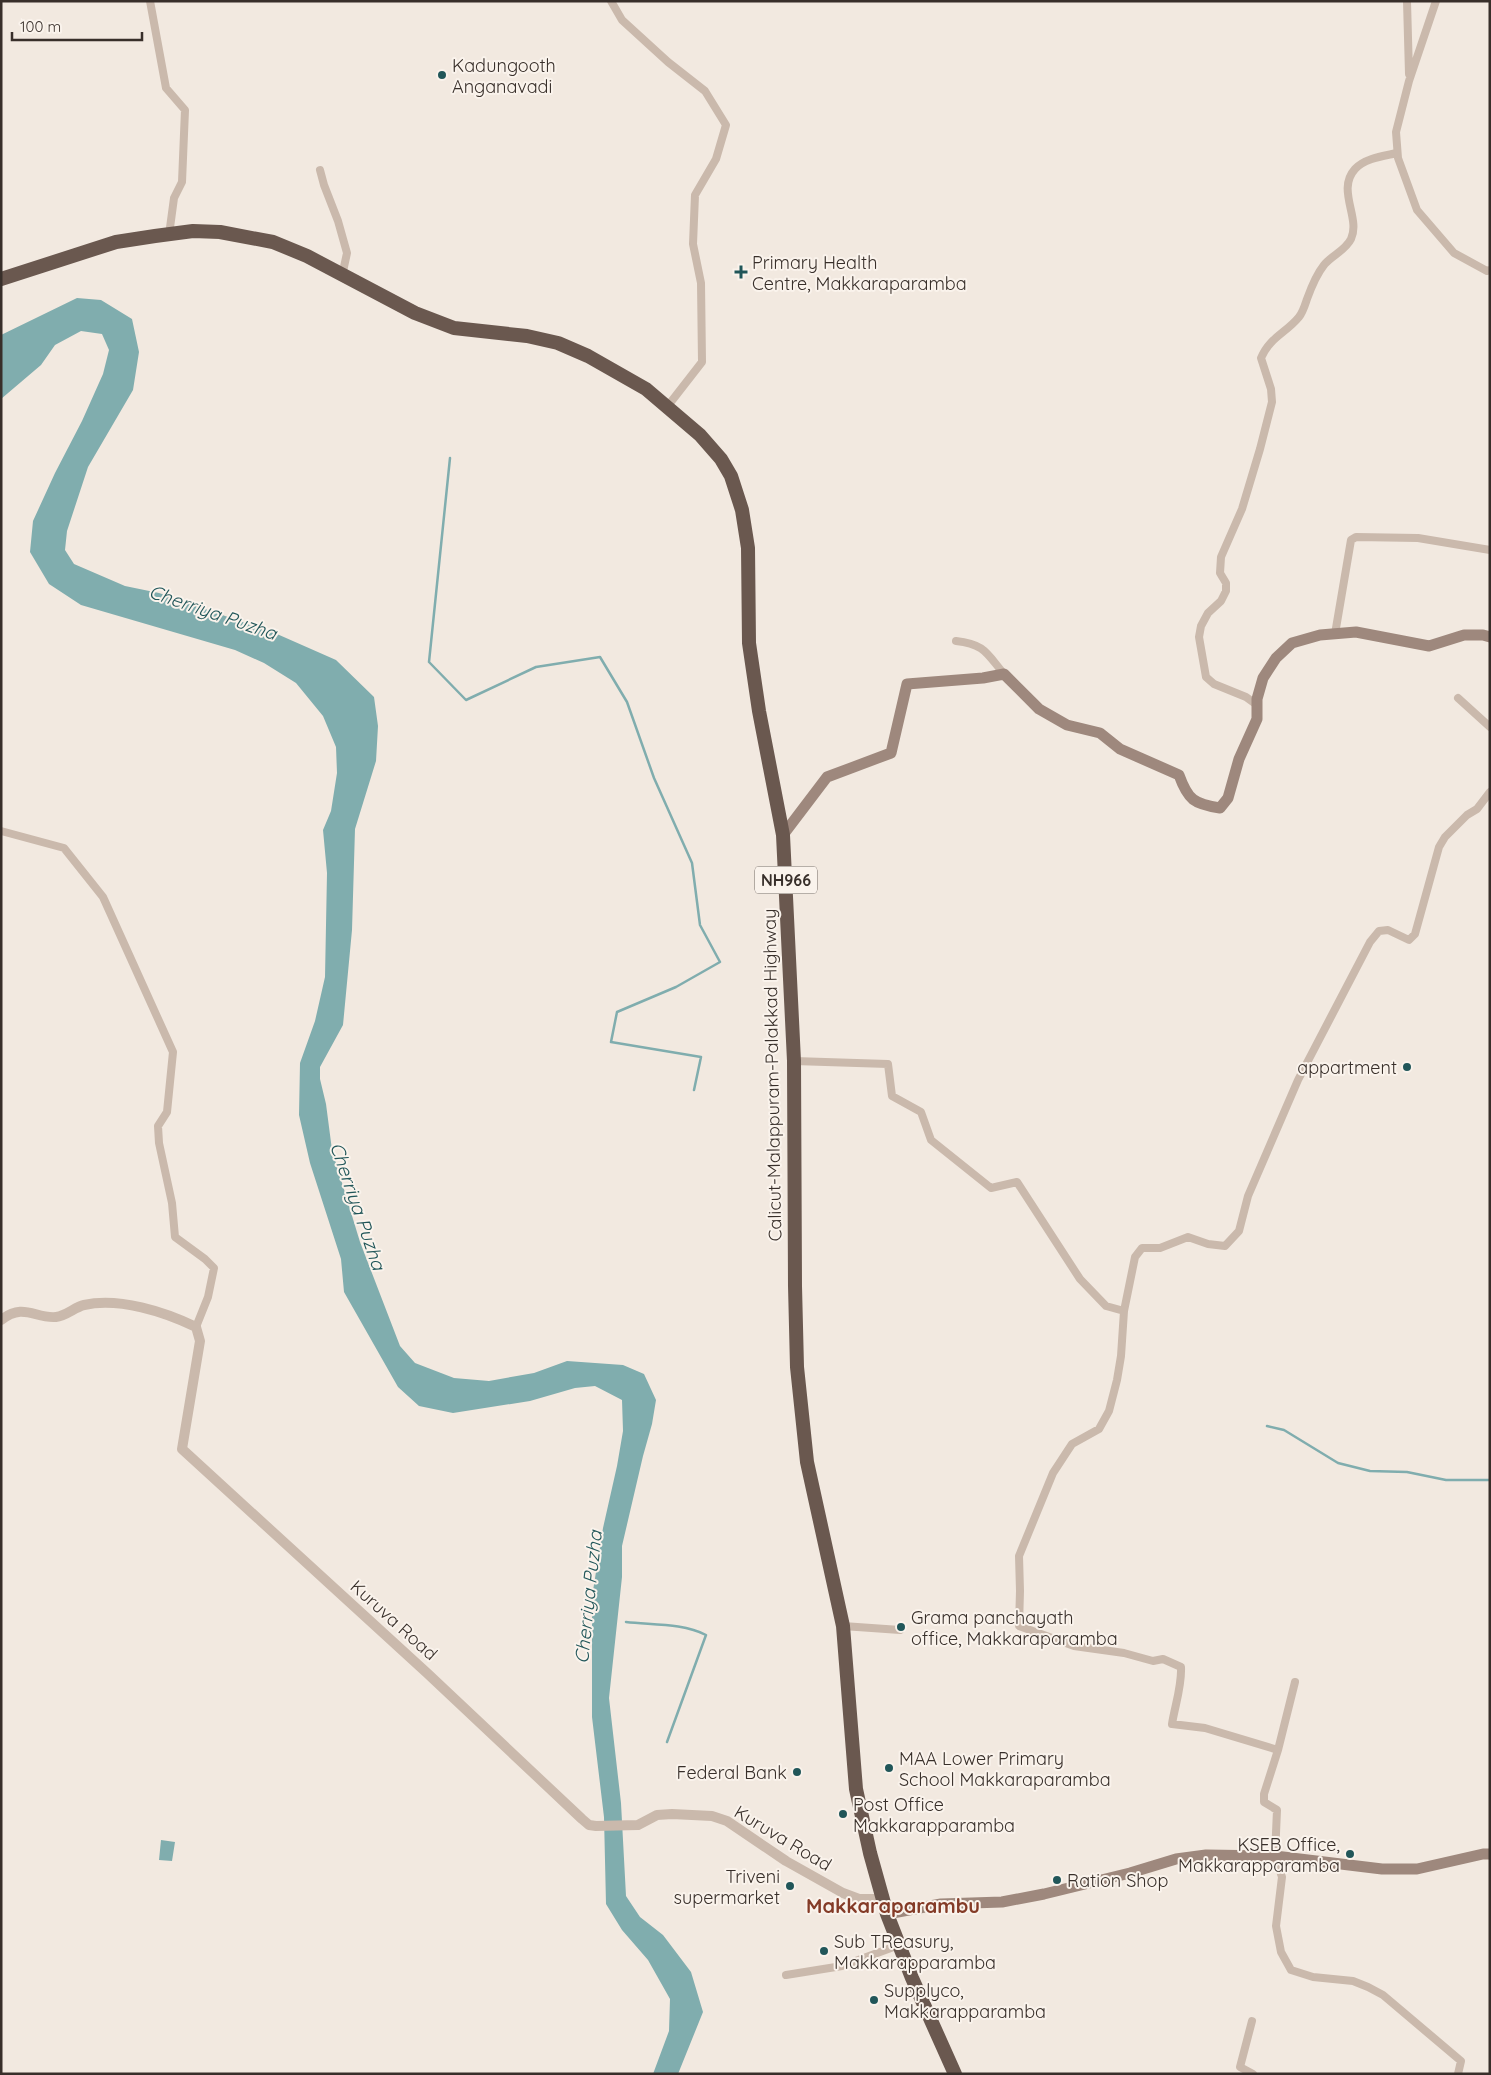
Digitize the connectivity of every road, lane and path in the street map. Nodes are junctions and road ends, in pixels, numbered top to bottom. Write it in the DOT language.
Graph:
graph roads {
  1 [pos="150,1"];
  2 [pos="611,1"];
  3 [pos="1407,1"];
  4 [pos="1436,1"];
  5 [pos="1409,81"];
  6 [pos="1397,153"];
  7 [pos="320,170"];
  8 [pos="169,235"];
  9 [pos="1490,270"];
  10 [pos="342,276"];
  11 [pos="1,279"];
  12 [pos="667,407"];
  13 [pos="1490,550"];
  14 [pos="1336,634"];
  15 [pos="1490,637"];
  16 [pos="956,641"];
  17 [pos="1004,674"];
  18 [pos="1458,698"];
  19 [pos="1257,706"];
  20 [pos="1490,727"];
  21 [pos="1490,792"];
  22 [pos="1,831"];
  23 [pos="783,835"];
  24 [pos="794,1061"];
  25 [pos="1124,1311"];
  26 [pos="1,1320"];
  27 [pos="196,1327"];
  28 [pos="843,1626"];
  29 [pos="900,1630"];
  30 [pos="1294,1682"];
  31 [pos="1278,1750"];
  32 [pos="1490,1854"];
  33 [pos="1275,1856"];
  34 [pos="882,1899"];
  35 [pos="887,1914"];
  36 [pos="899,1945"];
  37 [pos="786,1975"];
  38 [pos="1252,2021"];
  39 [pos="955,2074"];
  40 [pos="1253,2074"];
  41 [pos="1458,2074"];
  1 -- 8 [label="street"];
  2 -- 12 [label="street"];
  3 -- 5 [label="street"];
  4 -- 5 [label="street"];
  5 -- 6 [label="street"];
  6 -- 9 [label="street"];
  6 -- 19 [label="street"];
  7 -- 10 [label="street"];
  8 -- 10 [label="highway, Calicut-Malappuram-Palakkad Highway / NH966"];
  8 -- 11 [label="highway, Calicut-Malappuram-Palakkad Highway / NH966"];
  10 -- 12 [label="highway, Calicut-Malappuram-Palakkad Highway / NH966"];
  12 -- 23 [label="highway, Calicut-Malappuram-Palakkad Highway / NH966"];
  13 -- 14 [label="street"];
  14 -- 15 [label="main road"];
  14 -- 19 [label="main road"];
  16 -- 17 [label="street"];
  17 -- 19 [label="main road"];
  17 -- 23 [label="main road"];
  18 -- 20 [label="street"];
  21 -- 25 [label="street"];
  22 -- 27 [label="street"];
  23 -- 24 [label="highway, Calicut-Malappuram-Palakkad Highway / NH966"];
  24 -- 25 [label="street"];
  24 -- 28 [label="highway, Calicut-Malappuram-Palakkad Highway / NH966"];
  25 -- 31 [label="street"];
  26 -- 27 [label="street"];
  27 -- 34 [label="street, Kuruva Road"];
  28 -- 29 [label="street"];
  28 -- 34 [label="highway, Calicut-Malappuram-Palakkad Highway / NH966"];
  30 -- 31 [label="street"];
  31 -- 33 [label="street"];
  32 -- 33 [label="main road"];
  33 -- 35 [label="main road"];
  33 -- 41 [label="street"];
  34 -- 35 [label="highway, Calicut-Malappuram-Palakkad Highway / NH966"];
  35 -- 36 [label="highway, Calicut-Malappuram-Palakkad Highway / NH966"];
  36 -- 37 [label="street"];
  36 -- 39 [label="highway, Calicut-Malappuram-Palakkad Highway / NH966"];
  38 -- 40 [label="street"];
}
